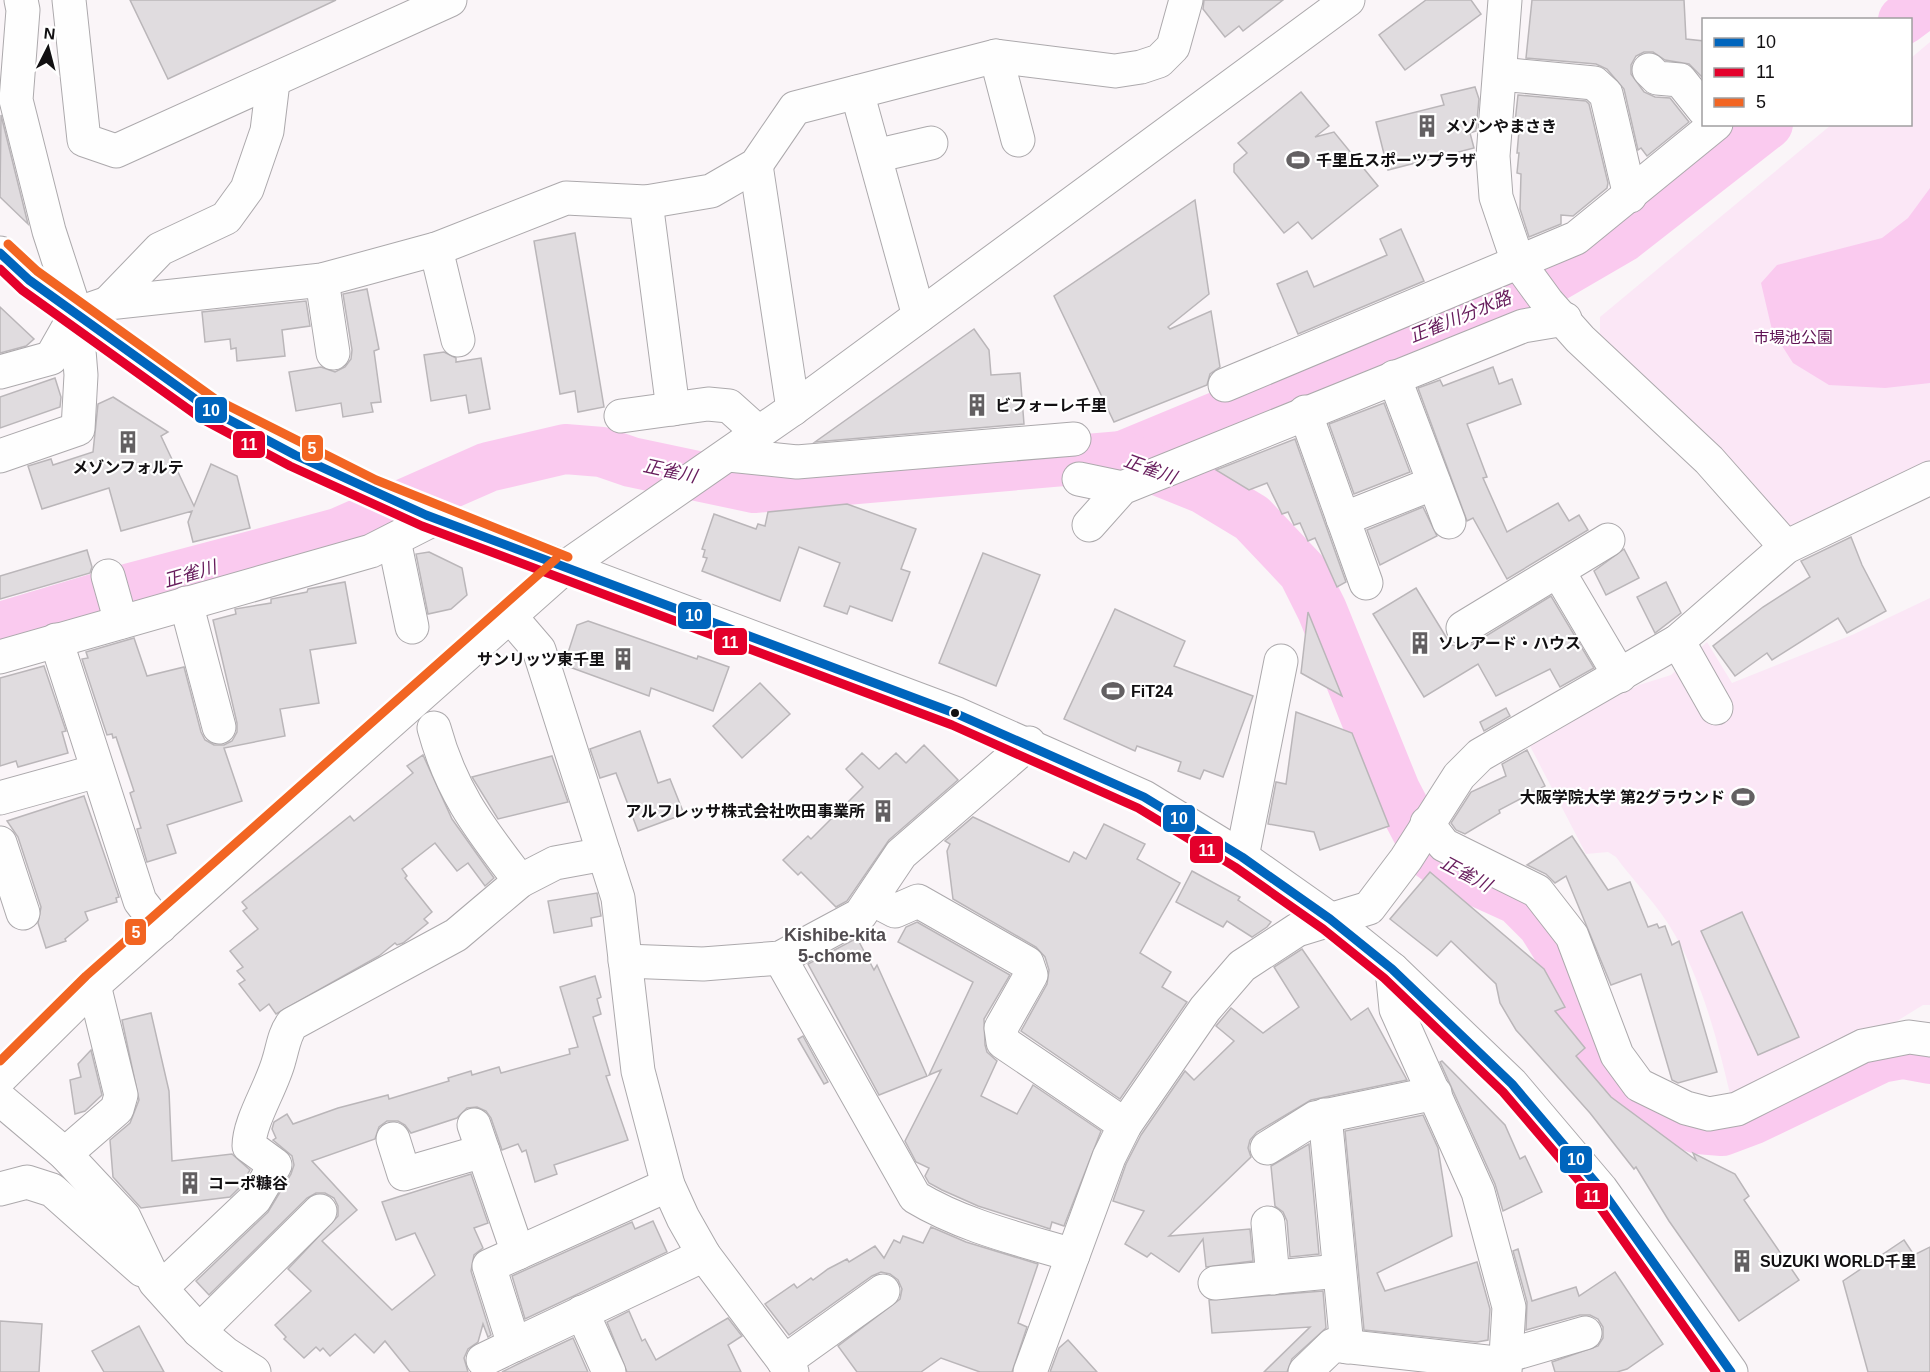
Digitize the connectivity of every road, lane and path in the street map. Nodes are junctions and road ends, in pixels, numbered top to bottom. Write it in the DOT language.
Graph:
graph roads {
  1 [pos="21,0"];
  2 [pos="69,0"];
  3 [pos="450,0"];
  4 [pos="1186,0"];
  5 [pos="1348,0"];
  6 [pos="1505,0"];
  7 [pos="996,56"];
  8 [pos="1649,70"];
  9 [pos="1500,74"];
  10 [pos="273,82"];
  11 [pos="857,92"];
  12 [pos="1702,108"];
  13 [pos="1715,126"];
  14 [pos="1018,140"];
  15 [pos="931,143"];
  16 [pos="875,156"];
  17 [pos="756,165"];
  18 [pos="1630,196"];
  19 [pos="646,202"];
  20 [pos="436,249"];
  21 [pos="0,253"];
  22 [pos="1523,268"];
  23 [pos="322,280"];
  24 [pos="108,303"];
  25 [pos="1557,311"];
  26 [pos="76,314"];
  27 [pos="919,316"];
  28 [pos="458,340"];
  29 [pos="333,353"];
  30 [pos="0,372"];
  31 [pos="1394,377"];
  32 [pos="1225,386"];
  33 [pos="673,409"];
  34 [pos="793,409"];
  35 [pos="1305,412"];
  36 [pos="621,416"];
  37 [pos="759,433"];
  38 [pos="1074,439"];
  39 [pos="729,455"];
  40 [pos="0,456"];
  41 [pos="1930,478"];
  42 [pos="1078,479"];
  43 [pos="1434,483"];
  44 [pos="1122,488"];
  45 [pos="431,517"];
  46 [pos="1343,519"];
  47 [pos="1449,522"];
  48 [pos="1089,525"];
  49 [pos="394,540"];
  50 [pos="1608,540"];
  51 [pos="1786,547"];
  52 [pos="564,568"];
  53 [pos="1558,571"];
  54 [pos="108,576"];
  55 [pos="1366,583"];
  56 [pos="186,603"];
  57 [pos="508,615"];
  58 [pos="121,622"];
  59 [pos="412,627"];
  60 [pos="1463,628"];
  61 [pos="56,640"];
  62 [pos="1678,641"];
  63 [pos="0,657"];
  64 [pos="1281,661"];
  65 [pos="1620,676"];
  66 [pos="1716,708"];
  67 [pos="219,727"];
  68 [pos="434,728"];
  69 [pos="1029,743"];
  70 [pos="97,771"];
  71 [pos="0,798"];
  72 [pos="1427,823"];
  73 [pos="0,843"];
  74 [pos="604,854"];
  75 [pos="1242,857"];
  76 [pos="520,881"];
  77 [pos="872,899"];
  78 [pos="23,913"];
  79 [pos="1330,919"];
  80 [pos="160,927"];
  81 [pos="780,958"];
  82 [pos="625,961"];
  83 [pos="1392,969"];
  84 [pos="94,985"];
  85 [pos="1930,1040"];
  86 [pos="0,1078"];
  87 [pos="1435,1093"];
  88 [pos="0,1099"];
  89 [pos="1325,1116"];
  90 [pos="1125,1125"];
  91 [pos="393,1139"];
  92 [pos="1267,1148"];
  93 [pos="65,1154"];
  94 [pos="668,1185"];
  95 [pos="0,1189"];
  96 [pos="320,1211"];
  97 [pos="1268,1222"];
  98 [pos="518,1253"];
  99 [pos="704,1255"];
  100 [pos="1073,1255"];
  101 [pos="1339,1271"];
  102 [pos="1273,1278"];
  103 [pos="1215,1283"];
  104 [pos="158,1285"];
  105 [pos="883,1291"];
  106 [pos="582,1312"];
  107 [pos="199,1331"];
  108 [pos="1585,1333"];
  109 [pos="514,1345"];
  110 [pos="1347,1347"];
  111 [pos="483,1360"];
  112 [pos="1506,1364"];
  113 [pos="788,1367"];
  114 [pos="598,1369"];
  115 [pos="254,1372"];
  116 [pos="1030,1372"];
  117 [pos="1305,1372"];
  118 [pos="1731,1372"];
  1 -- 26 [label="street"];
  2 -- 10 [label="street"];
  3 -- 10 [label="street"];
  4 -- 7 [label="street"];
  5 -- 27 [label="street"];
  6 -- 9 [label="street"];
  7 -- 11 [label="street"];
  7 -- 14 [label="street"];
  8 -- 12 [label="street"];
  9 -- 18 [label="street"];
  9 -- 22 [label="street"];
  10 -- 24 [label="street"];
  11 -- 16 [label="street"];
  11 -- 17 [label="street"];
  13 -- 18 [label="street"];
  15 -- 16 [label="street"];
  16 -- 27 [label="street"];
  17 -- 19 [label="street"];
  17 -- 34 [label="street"];
  18 -- 22 [label="street"];
  19 -- 20 [label="street"];
  19 -- 33 [label="street"];
  20 -- 23 [label="street"];
  20 -- 28 [label="street"];
  21 -- 26 [label="street"];
  22 -- 25 [label="street"];
  22 -- 32 [label="street"];
  23 -- 24 [label="street"];
  23 -- 29 [label="street"];
  24 -- 26 [label="street"];
  25 -- 31 [label="street"];
  25 -- 51 [label="street"];
  26 -- 30 [label="street"];
  26 -- 40 [label="street"];
  26 -- 45 [label="street"];
  27 -- 34 [label="street"];
  31 -- 35 [label="street"];
  31 -- 43 [label="street"];
  33 -- 36 [label="street"];
  33 -- 37 [label="street"];
  34 -- 37 [label="street"];
  35 -- 44 [label="street"];
  35 -- 46 [label="street"];
  37 -- 39 [label="street"];
  38 -- 39 [label="street"];
  39 -- 52 [label="street"];
  41 -- 51 [label="street"];
  42 -- 44 [label="street"];
  43 -- 46 [label="street"];
  43 -- 47 [label="street"];
  44 -- 48 [label="street"];
  45 -- 49 [label="street"];
  45 -- 52 [label="street"];
  46 -- 55 [label="street"];
  49 -- 56 [label="street"];
  49 -- 59 [label="street"];
  50 -- 53 [label="street"];
  51 -- 62 [label="street"];
  52 -- 57 [label="street"];
  52 -- 69 [label="street"];
  53 -- 60 [label="street"];
  53 -- 65 [label="street"];
  54 -- 58 [label="street"];
  56 -- 58 [label="street"];
  56 -- 67 [label="street"];
  57 -- 74 [label="street"];
  57 -- 80 [label="street"];
  58 -- 61 [label="street"];
  61 -- 63 [label="street"];
  61 -- 70 [label="street"];
  62 -- 65 [label="street"];
  62 -- 66 [label="street"];
  64 -- 75 [label="street"];
  65 -- 72 [label="street"];
  68 -- 76 [label="street"];
  69 -- 75 [label="street"];
  69 -- 77 [label="street"];
  70 -- 71 [label="street"];
  70 -- 80 [label="street"];
  72 -- 79 [label="street"];
  72 -- 85 [label="street"];
  73 -- 78 [label="street"];
  74 -- 76 [label="street"];
  74 -- 82 [label="street"];
  75 -- 79 [label="street"];
  76 -- 104 [label="street"];
  77 -- 81 [label="street"];
  77 -- 90 [label="street"];
  79 -- 83 [label="street"];
  79 -- 90 [label="street"];
  80 -- 84 [label="street"];
  81 -- 82 [label="street"];
  81 -- 100 [label="street"];
  82 -- 94 [label="street"];
  83 -- 87 [label="street"];
  83 -- 118 [label="street"];
  84 -- 86 [label="street"];
  84 -- 93 [label="street"];
  87 -- 89 [label="street"];
  87 -- 112 [label="street"];
  88 -- 93 [label="street"];
  89 -- 92 [label="street"];
  89 -- 101 [label="street"];
  90 -- 100 [label="street"];
  91 -- 98 [label="street"];
  93 -- 104 [label="street"];
  94 -- 98 [label="street"];
  94 -- 99 [label="street"];
  95 -- 104 [label="street"];
  96 -- 107 [label="street"];
  97 -- 102 [label="street"];
  98 -- 109 [label="street"];
  99 -- 106 [label="street"];
  99 -- 113 [label="street"];
  100 -- 116 [label="street"];
  101 -- 102 [label="street"];
  101 -- 110 [label="street"];
  102 -- 103 [label="street"];
  104 -- 107 [label="street"];
  105 -- 113 [label="street"];
  106 -- 109 [label="street"];
  106 -- 114 [label="street"];
  107 -- 115 [label="street"];
  108 -- 112 [label="street"];
  109 -- 111 [label="street"];
  110 -- 112 [label="street"];
  110 -- 117 [label="street"];
}
